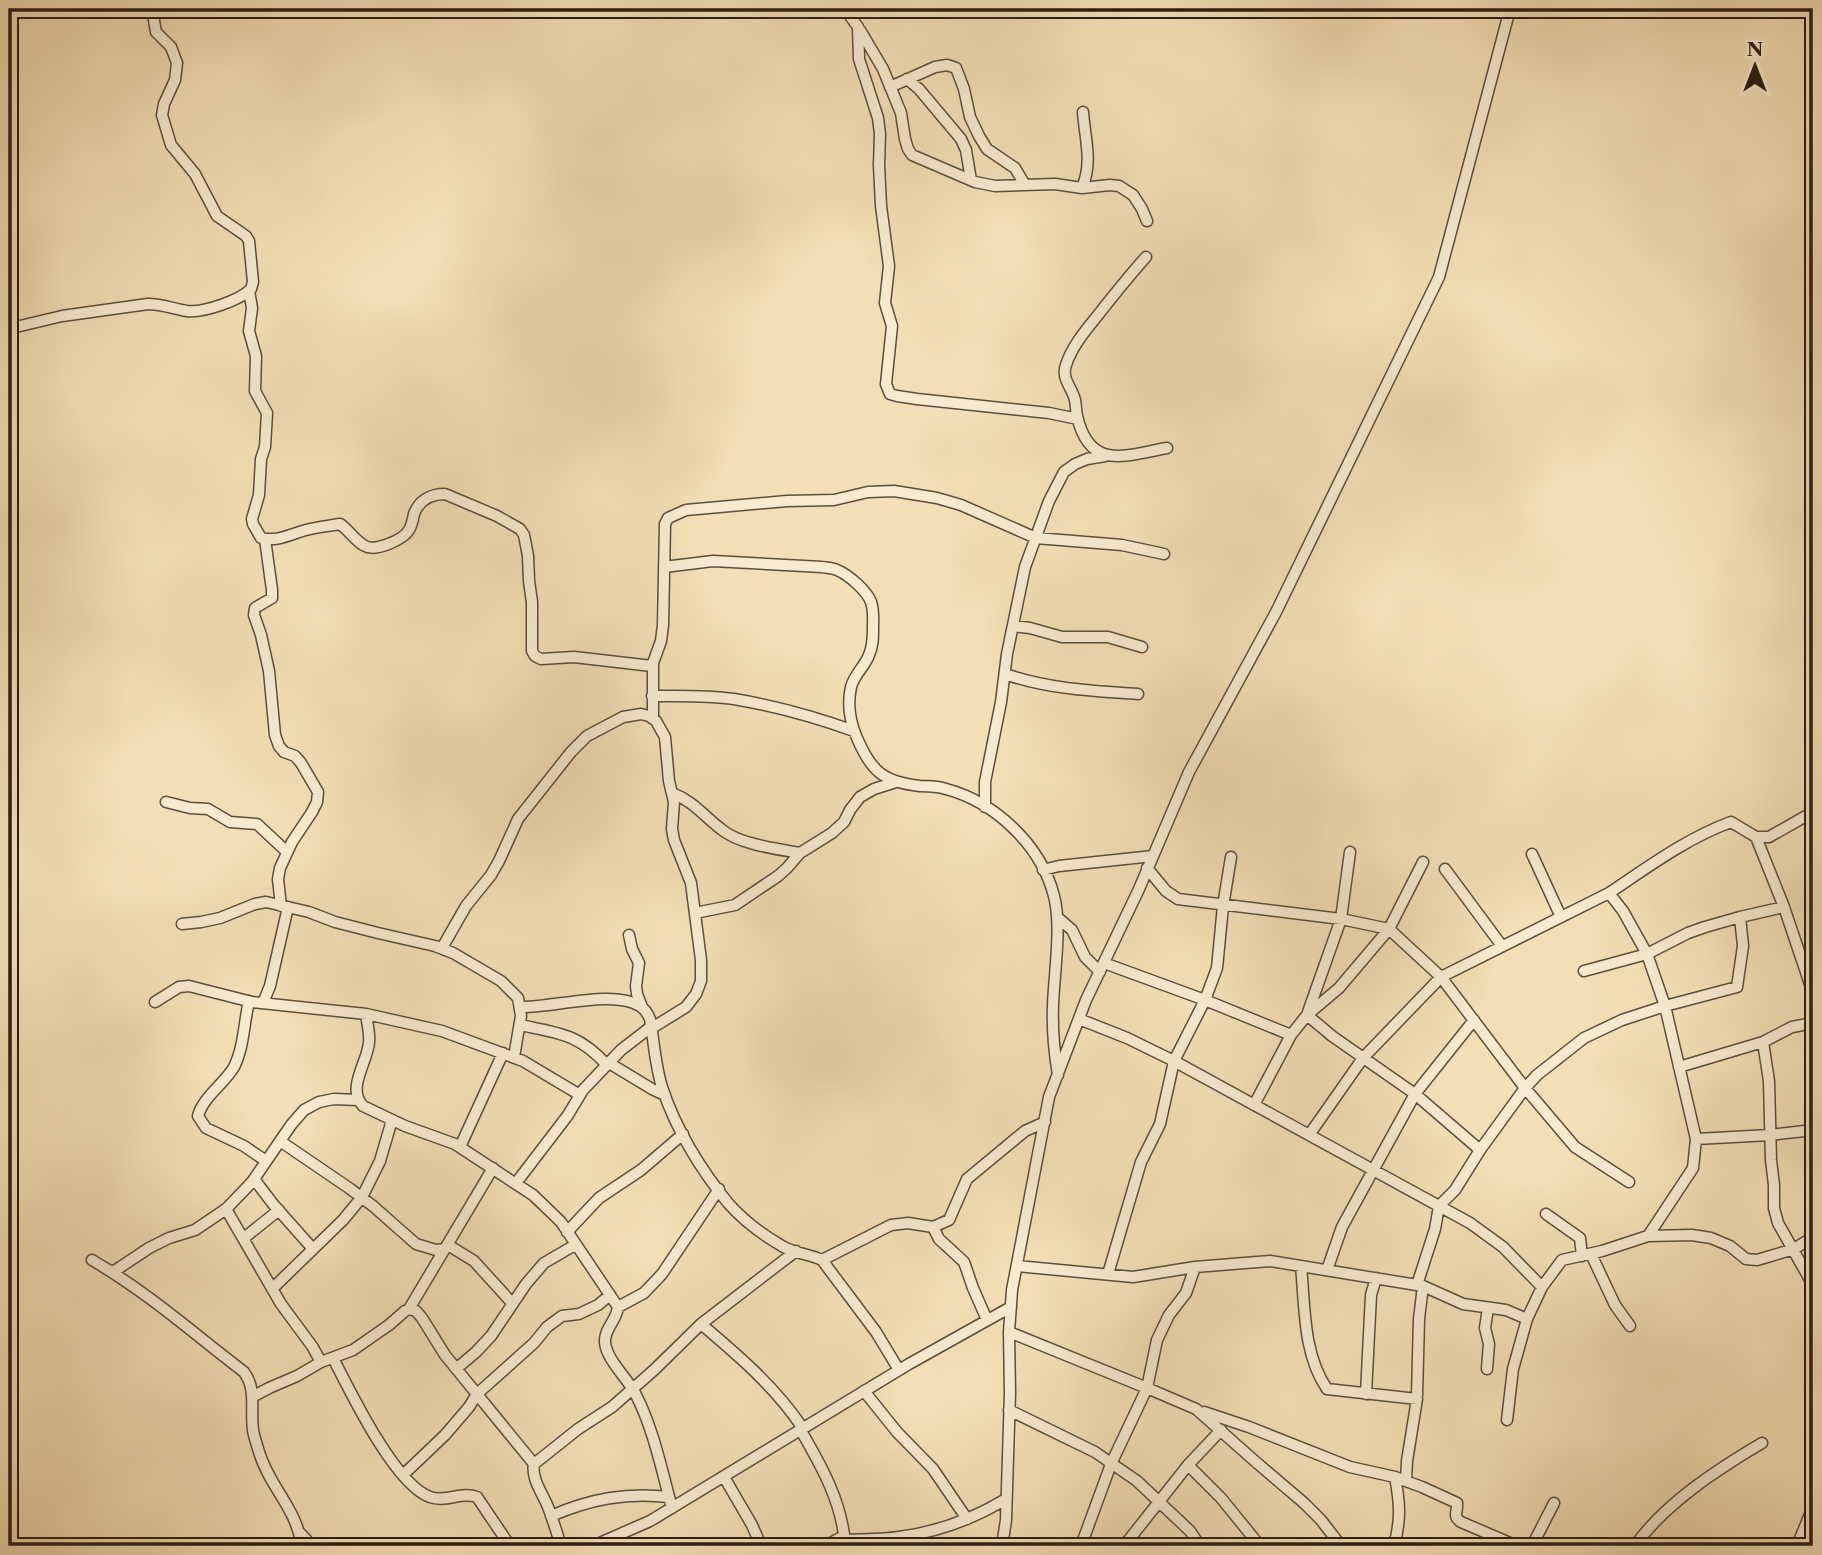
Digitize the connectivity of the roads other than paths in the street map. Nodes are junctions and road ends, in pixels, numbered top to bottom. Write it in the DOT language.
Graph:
graph roads {
  1 [pos="152,9"];
  2 [pos="845,9"];
  3 [pos="1510,9"];
  4 [pos="858,27"];
  5 [pos="907,79"];
  6 [pos="890,87"];
  7 [pos="1083,112"];
  8 [pos="971,180"];
  9 [pos="1025,185"];
  10 [pos="1082,188"];
  11 [pos="1147,221"];
  12 [pos="1146,257"];
  13 [pos="249,291"];
  14 [pos="9,326"];
  15 [pos="1078,419"];
  16 [pos="1167,448"];
  17 [pos="1105,456"];
  18 [pos="1036,538"];
  19 [pos="265,539"];
  20 [pos="1164,555"];
  21 [pos="664,567"];
  22 [pos="1013,626"];
  23 [pos="1142,647"];
  24 [pos="652,666"];
  25 [pos="1005,674"];
  26 [pos="1138,694"];
  27 [pos="652,696"];
  28 [pos="653,718"];
  29 [pos="854,732"];
  30 [pos="896,782"];
  31 [pos="672,793"];
  32 [pos="166,802"];
  33 [pos="985,807"];
  34 [pos="1813,812"];
  35 [pos="1756,837"];
  36 [pos="287,852"];
  37 [pos="1350,852"];
  38 [pos="800,853"];
  39 [pos="1532,854"];
  40 [pos="1153,856"];
  41 [pos="1231,857"];
  42 [pos="1423,862"];
  43 [pos="1147,868"];
  44 [pos="1445,869"];
  45 [pos="1043,870"];
  46 [pos="1609,893"];
  47 [pos="285,906"];
  48 [pos="1223,906"];
  49 [pos="1784,907"];
  50 [pos="695,913"];
  51 [pos="1057,917"];
  52 [pos="1561,917"];
  53 [pos="1740,917"];
  54 [pos="1341,919"];
  55 [pos="182,924"];
  56 [pos="1389,929"];
  57 [pos="629,935"];
  58 [pos="1502,946"];
  59 [pos="442,948"];
  60 [pos="1647,954"];
  61 [pos="1102,968"];
  62 [pos="1584,971"];
  63 [pos="1441,977"];
  64 [pos="1813,993"];
  65 [pos="1205,1000"];
  66 [pos="249,1001"];
  67 [pos="155,1002"];
  68 [pos="263,1003"];
  69 [pos="1665,1006"];
  70 [pos="521,1007"];
  71 [pos="642,1007"];
  72 [pos="366,1014"];
  73 [pos="1307,1015"];
  74 [pos="1079,1019"];
  75 [pos="1474,1020"];
  76 [pos="1813,1023"];
  77 [pos="520,1025"];
  78 [pos="652,1027"];
  79 [pos="1291,1035"];
  80 [pos="1763,1042"];
  81 [pos="503,1053"];
  82 [pos="514,1057"];
  83 [pos="1363,1058"];
  84 [pos="1174,1061"];
  85 [pos="608,1064"];
  86 [pos="1679,1067"];
  87 [pos="1058,1076"];
  88 [pos="1525,1088"];
  89 [pos="1415,1094"];
  90 [pos="580,1095"];
  91 [pos="666,1095"];
  92 [pos="358,1100"];
  93 [pos="1254,1105"];
  94 [pos="392,1120"];
  95 [pos="1045,1122"];
  96 [pos="1813,1130"];
  97 [pos="683,1134"];
  98 [pos="1308,1135"];
  99 [pos="1770,1135"];
  100 [pos="1696,1139"];
  101 [pos="280,1141"];
  102 [pos="460,1147"];
  103 [pos="1480,1150"];
  104 [pos="266,1161"];
  105 [pos="493,1168"];
  106 [pos="1373,1170"];
  107 [pos="254,1179"];
  108 [pos="1629,1182"];
  109 [pos="516,1183"];
  110 [pos="719,1189"];
  111 [pos="362,1198"];
  112 [pos="1439,1206"];
  113 [pos="226,1209"];
  114 [pos="279,1210"];
  115 [pos="1546,1214"];
  116 [pos="933,1227"];
  117 [pos="567,1232"];
  118 [pos="1648,1236"];
  119 [pos="244,1237"];
  120 [pos="1813,1237"];
  121 [pos="575,1245"];
  122 [pos="447,1247"];
  123 [pos="313,1249"];
  124 [pos="1794,1249"];
  125 [pos="796,1251"];
  126 [pos="1586,1255"];
  127 [pos="92,1259"];
  128 [pos="822,1260"];
  129 [pos="1017,1266"];
  130 [pos="1301,1266"];
  131 [pos="1195,1268"];
  132 [pos="1327,1270"];
  133 [pos="113,1272"];
  134 [pos="1108,1274"];
  135 [pos="1376,1278"];
  136 [pos="1420,1285"];
  137 [pos="1813,1285"];
  138 [pos="1542,1287"];
  139 [pos="272,1289"];
  140 [pos="610,1295"];
  141 [pos="512,1303"];
  142 [pos="618,1307"];
  143 [pos="1011,1307"];
  144 [pos="1488,1308"];
  145 [pos="409,1310"];
  146 [pos="1527,1319"];
  147 [pos="987,1320"];
  148 [pos="701,1324"];
  149 [pos="1630,1326"];
  150 [pos="1009,1332"];
  151 [pos="333,1358"];
  152 [pos="321,1362"];
  153 [pos="456,1369"];
  154 [pos="1487,1369"];
  155 [pos="899,1370"];
  156 [pos="1147,1388"];
  157 [pos="633,1389"];
  158 [pos="864,1391"];
  159 [pos="477,1394"];
  160 [pos="1366,1394"];
  161 [pos="1417,1395"];
  162 [pos="252,1397"];
  163 [pos="1196,1409"];
  164 [pos="1009,1410"];
  165 [pos="1507,1420"];
  166 [pos="801,1428"];
  167 [pos="1221,1430"];
  168 [pos="1762,1443"];
  169 [pos="534,1464"];
  170 [pos="1111,1464"];
  171 [pos="1188,1465"];
  172 [pos="403,1475"];
  173 [pos="724,1476"];
  174 [pos="1401,1479"];
  175 [pos="669,1497"];
  176 [pos="1006,1499"];
  177 [pos="1159,1501"];
  178 [pos="1554,1503"];
  179 [pos="1813,1507"];
  180 [pos="672,1508"];
  181 [pos="551,1516"];
  182 [pos="967,1519"];
  183 [pos="300,1532"];
  184 [pos="844,1541"];
  185 [pos="302,1546"];
  186 [pos="312,1546"];
  187 [pos="510,1546"];
  188 [pos="561,1546"];
  189 [pos="593,1546"];
  190 [pos="761,1546"];
  191 [pos="825,1546"];
  192 [pos="1002,1546"];
  193 [pos="1027,1546"];
  194 [pos="1081,1546"];
  195 [pos="1124,1546"];
  196 [pos="1200,1546"];
  197 [pos="1260,1546"];
  198 [pos="1341,1546"];
  199 [pos="1394,1546"];
  200 [pos="1517,1546"];
  201 [pos="1532,1546"];
  202 [pos="1635,1546"];
  203 [pos="1797,1546"];
  1 -- 13 [label="street"];
  2 -- 4 [label="street"];
  3 -- 40 [label="street"];
  4 -- 6 [label="street"];
  4 -- 15 [label="street"];
  5 -- 6 [label="street"];
  5 -- 8 [label="street"];
  5 -- 9 [label="street"];
  6 -- 8 [label="street"];
  7 -- 10 [label="street"];
  8 -- 9 [label="street"];
  9 -- 10 [label="street"];
  10 -- 11 [label="street"];
  12 -- 15 [label="street"];
  13 -- 14 [label="street"];
  13 -- 19 [label="street"];
  15 -- 17 [label="street"];
  16 -- 17 [label="street"];
  17 -- 18 [label="street"];
  18 -- 20 [label="street"];
  18 -- 21 [label="street"];
  18 -- 22 [label="street"];
  19 -- 24 [label="street"];
  19 -- 36 [label="street"];
  21 -- 24 [label="street"];
  21 -- 29 [label="street"];
  22 -- 23 [label="street"];
  22 -- 25 [label="street"];
  24 -- 27 [label="street"];
  25 -- 26 [label="street"];
  25 -- 33 [label="street"];
  27 -- 28 [label="street"];
  27 -- 29 [label="street"];
  28 -- 31 [label="street"];
  28 -- 59 [label="street"];
  29 -- 30 [label="street"];
  30 -- 33 [label="street"];
  30 -- 38 [label="street"];
  31 -- 38 [label="street"];
  31 -- 50 [label="street"];
  32 -- 36 [label="street"];
  33 -- 45 [label="street"];
  34 -- 35 [label="street"];
  35 -- 46 [label="street"];
  35 -- 49 [label="street"];
  36 -- 47 [label="street"];
  37 -- 54 [label="street"];
  38 -- 50 [label="street"];
  39 -- 52 [label="street"];
  40 -- 43 [label="street"];
  40 -- 45 [label="street"];
  41 -- 48 [label="street"];
  42 -- 56 [label="street"];
  43 -- 48 [label="street"];
  43 -- 61 [label="street"];
  44 -- 58 [label="street"];
  45 -- 51 [label="street"];
  46 -- 52 [label="street"];
  46 -- 60 [label="street"];
  47 -- 55 [label="street"];
  47 -- 59 [label="street"];
  47 -- 68 [label="street"];
  48 -- 54 [label="street"];
  48 -- 65 [label="street"];
  49 -- 53 [label="street"];
  49 -- 64 [label="street"];
  50 -- 78 [label="street"];
  51 -- 61 [label="street"];
  51 -- 87 [label="street"];
  52 -- 58 [label="street"];
  53 -- 60 [label="street"];
  53 -- 69 [label="street"];
  54 -- 56 [label="street"];
  54 -- 73 [label="street"];
  56 -- 63 [label="street"];
  56 -- 73 [label="street"];
  57 -- 71 [label="street"];
  58 -- 63 [label="street"];
  59 -- 70 [label="street"];
  60 -- 62 [label="street"];
  60 -- 69 [label="street"];
  61 -- 65 [label="street"];
  61 -- 74 [label="street"];
  63 -- 75 [label="street"];
  63 -- 83 [label="street"];
  65 -- 79 [label="street"];
  65 -- 84 [label="street"];
  66 -- 67 [label="street"];
  66 -- 68 [label="street"];
  66 -- 104 [label="street"];
  68 -- 72 [label="street"];
  69 -- 86 [label="street"];
  69 -- 88 [label="street"];
  70 -- 71 [label="street"];
  70 -- 77 [label="street"];
  71 -- 78 [label="street"];
  72 -- 81 [label="street"];
  72 -- 92 [label="street"];
  73 -- 79 [label="street"];
  73 -- 83 [label="street"];
  74 -- 84 [label="street"];
  74 -- 87 [label="street"];
  75 -- 88 [label="street"];
  75 -- 89 [label="street"];
  76 -- 80 [label="street"];
  77 -- 82 [label="street"];
  77 -- 85 [label="street"];
  78 -- 85 [label="street"];
  78 -- 91 [label="street"];
  79 -- 93 [label="street"];
  80 -- 86 [label="street"];
  80 -- 99 [label="street"];
  81 -- 82 [label="street"];
  81 -- 102 [label="street"];
  82 -- 90 [label="street"];
  83 -- 89 [label="street"];
  83 -- 98 [label="street"];
  84 -- 93 [label="street"];
  84 -- 134 [label="street"];
  85 -- 90 [label="street"];
  85 -- 91 [label="street"];
  86 -- 100 [label="street"];
  87 -- 95 [label="street"];
  88 -- 103 [label="street"];
  88 -- 108 [label="street"];
  89 -- 103 [label="street"];
  89 -- 106 [label="street"];
  90 -- 109 [label="street"];
  91 -- 97 [label="street"];
  92 -- 94 [label="street"];
  92 -- 101 [label="street"];
  93 -- 98 [label="street"];
  94 -- 102 [label="street"];
  94 -- 111 [label="street"];
  95 -- 116 [label="street"];
  95 -- 129 [label="street"];
  96 -- 99 [label="street"];
  97 -- 110 [label="street"];
  97 -- 117 [label="street"];
  98 -- 106 [label="street"];
  99 -- 100 [label="street"];
  99 -- 124 [label="street"];
  100 -- 118 [label="street"];
  101 -- 104 [label="street"];
  101 -- 111 [label="street"];
  102 -- 105 [label="street"];
  103 -- 112 [label="street"];
  104 -- 107 [label="street"];
  105 -- 109 [label="street"];
  105 -- 122 [label="street"];
  106 -- 112 [label="street"];
  106 -- 132 [label="street"];
  107 -- 113 [label="street"];
  107 -- 114 [label="street"];
  109 -- 117 [label="street"];
  110 -- 125 [label="street"];
  110 -- 142 [label="street"];
  111 -- 122 [label="street"];
  111 -- 123 [label="street"];
  112 -- 136 [label="street"];
  112 -- 138 [label="street"];
  113 -- 119 [label="street"];
  113 -- 133 [label="street"];
  114 -- 119 [label="street"];
  114 -- 123 [label="street"];
  115 -- 126 [label="street"];
  116 -- 128 [label="street"];
  116 -- 147 [label="street"];
  117 -- 121 [label="street"];
  118 -- 124 [label="street"];
  118 -- 126 [label="street"];
  119 -- 139 [label="street"];
  120 -- 124 [label="street"];
  121 -- 140 [label="street"];
  121 -- 141 [label="street"];
  122 -- 141 [label="street"];
  122 -- 145 [label="street"];
  123 -- 139 [label="street"];
  124 -- 137 [label="street"];
  125 -- 128 [label="street"];
  125 -- 148 [label="street"];
  126 -- 138 [label="street"];
  126 -- 149 [label="street"];
  127 -- 133 [label="street"];
  128 -- 155 [label="street"];
  129 -- 134 [label="street"];
  129 -- 143 [label="street"];
  130 -- 131 [label="street"];
  130 -- 132 [label="street"];
  130 -- 160 [label="street"];
  131 -- 134 [label="street"];
  131 -- 156 [label="street"];
  132 -- 135 [label="street"];
  133 -- 162 [label="street"];
  135 -- 136 [label="street"];
  135 -- 160 [label="street"];
  136 -- 144 [label="street"];
  136 -- 161 [label="street"];
  138 -- 146 [label="street"];
  139 -- 152 [label="street"];
  140 -- 142 [label="street"];
  140 -- 159 [label="street"];
  141 -- 153 [label="street"];
  142 -- 157 [label="street"];
  143 -- 147 [label="street"];
  143 -- 150 [label="street"];
  144 -- 146 [label="street"];
  144 -- 154 [label="street"];
  145 -- 151 [label="street"];
  145 -- 153 [label="street"];
  146 -- 165 [label="street"];
  147 -- 155 [label="street"];
  148 -- 157 [label="street"];
  148 -- 166 [label="street"];
  150 -- 156 [label="street"];
  150 -- 164 [label="street"];
  151 -- 152 [label="street"];
  151 -- 172 [label="street"];
  152 -- 162 [label="street"];
  153 -- 159 [label="street"];
  155 -- 158 [label="street"];
  156 -- 163 [label="street"];
  156 -- 170 [label="street"];
  157 -- 169 [label="street"];
  157 -- 175 [label="street"];
  158 -- 166 [label="street"];
  158 -- 182 [label="street"];
  159 -- 169 [label="street"];
  159 -- 172 [label="street"];
  160 -- 174 [label="street"];
  162 -- 183 [label="street"];
  163 -- 167 [label="street"];
  163 -- 174 [label="street"];
  164 -- 170 [label="street"];
  164 -- 176 [label="street"];
  166 -- 173 [label="street"];
  166 -- 184 [label="street"];
  167 -- 171 [label="street"];
  167 -- 198 [label="street"];
  168 -- 202 [label="street"];
  169 -- 181 [label="street"];
  170 -- 177 [label="street"];
  170 -- 194 [label="street"];
  171 -- 177 [label="street"];
  171 -- 197 [label="street"];
  172 -- 187 [label="street"];
  173 -- 180 [label="street"];
  173 -- 190 [label="street"];
  174 -- 199 [label="street"];
  174 -- 200 [label="street"];
  175 -- 180 [label="street"];
  175 -- 181 [label="street"];
  176 -- 182 [label="street"];
  176 -- 192 [label="street"];
  177 -- 195 [label="street"];
  177 -- 196 [label="street"];
  178 -- 201 [label="street"];
  179 -- 203 [label="street"];
  180 -- 189 [label="street"];
  181 -- 188 [label="street"];
  182 -- 184 [label="street"];
  183 -- 185 [label="street"];
  183 -- 186 [label="street"];
  184 -- 191 [label="street"];
  192 -- 193 [label="street"];
}
